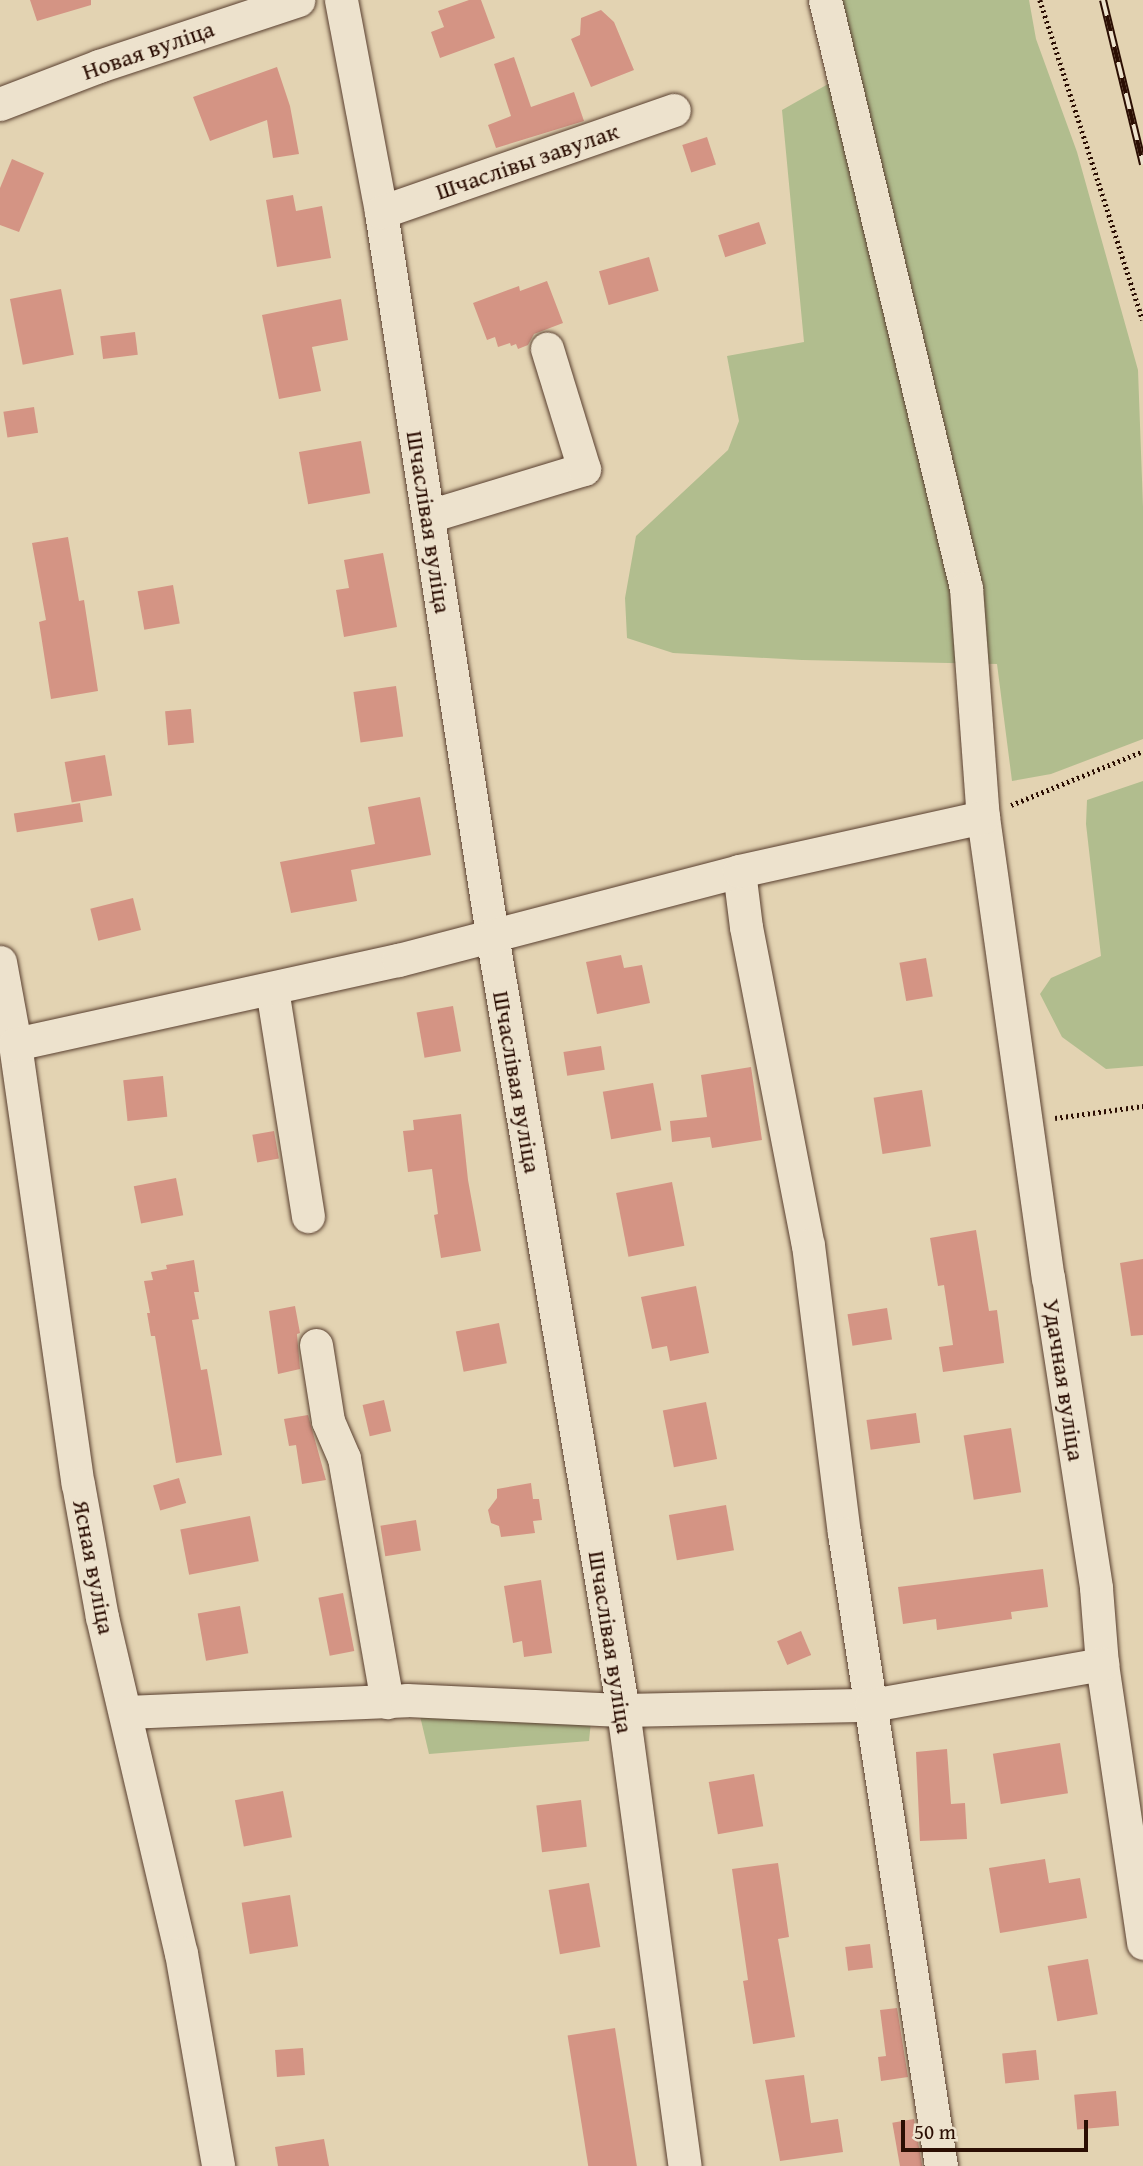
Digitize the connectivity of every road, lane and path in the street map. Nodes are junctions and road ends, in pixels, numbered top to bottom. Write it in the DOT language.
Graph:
graph roads {
  1 [pos="298,0"];
  2 [pos="341,0"];
  3 [pos="825,0"];
  4 [pos="1040,0"];
  5 [pos="0,104"];
  6 [pos="674,110"];
  7 [pos="381,212"];
  8 [pos="1143,320"];
  9 [pos="547,349"];
  10 [pos="429,516"];
  11 [pos="1143,751"];
  12 [pos="983,817"];
  13 [pos="739,871"];
  14 [pos="492,935"];
  15 [pos="0,962"];
  16 [pos="272,989"];
  17 [pos="15,1044"];
  18 [pos="1143,1106"];
  19 [pos="1026,1122"];
  20 [pos="308,1216"];
  21 [pos="316,1345"];
  22 [pos="1102,1664"];
  23 [pos="387,1702"];
  24 [pos="872,1705"];
  25 [pos="624,1710"];
  26 [pos="126,1712"];
  27 [pos="1143,1943"];
  28 [pos="218,2166"];
  29 [pos="685,2166"];
  30 [pos="940,2166"];
  1 -- 5 [label="street, Новая вуліца"];
  2 -- 7 [label="street, Шчаслівая вуліца"];
  3 -- 12 [label="street, Удачная вуліца"];
  4 -- 8 [label="path"];
  6 -- 7 [label="street, Шчаслівы завулак"];
  7 -- 10 [label="street, Шчаслівая вуліца"];
  9 -- 10 [label="street"];
  10 -- 14 [label="street, Шчаслівая вуліца"];
  11 -- 12 [label="path"];
  12 -- 13 [label="street"];
  12 -- 19 [label="street, Удачная вуліца"];
  13 -- 14 [label="street"];
  13 -- 24 [label="street"];
  14 -- 16 [label="street"];
  14 -- 25 [label="street, Шчаслівая вуліца"];
  15 -- 17 [label="street, Ясная вуліца"];
  16 -- 17 [label="street"];
  16 -- 20 [label="street"];
  17 -- 26 [label="street, Ясная вуліца"];
  18 -- 19 [label="path"];
  19 -- 22 [label="street, Удачная вуліца"];
  21 -- 23 [label="street"];
  22 -- 24 [label="street"];
  22 -- 27 [label="street, Удачная вуліца"];
  23 -- 25 [label="street"];
  23 -- 26 [label="street"];
  24 -- 25 [label="street"];
  24 -- 30 [label="street"];
  25 -- 29 [label="street, Шчаслівая вуліца"];
  26 -- 28 [label="street, Ясная вуліца"];
}
